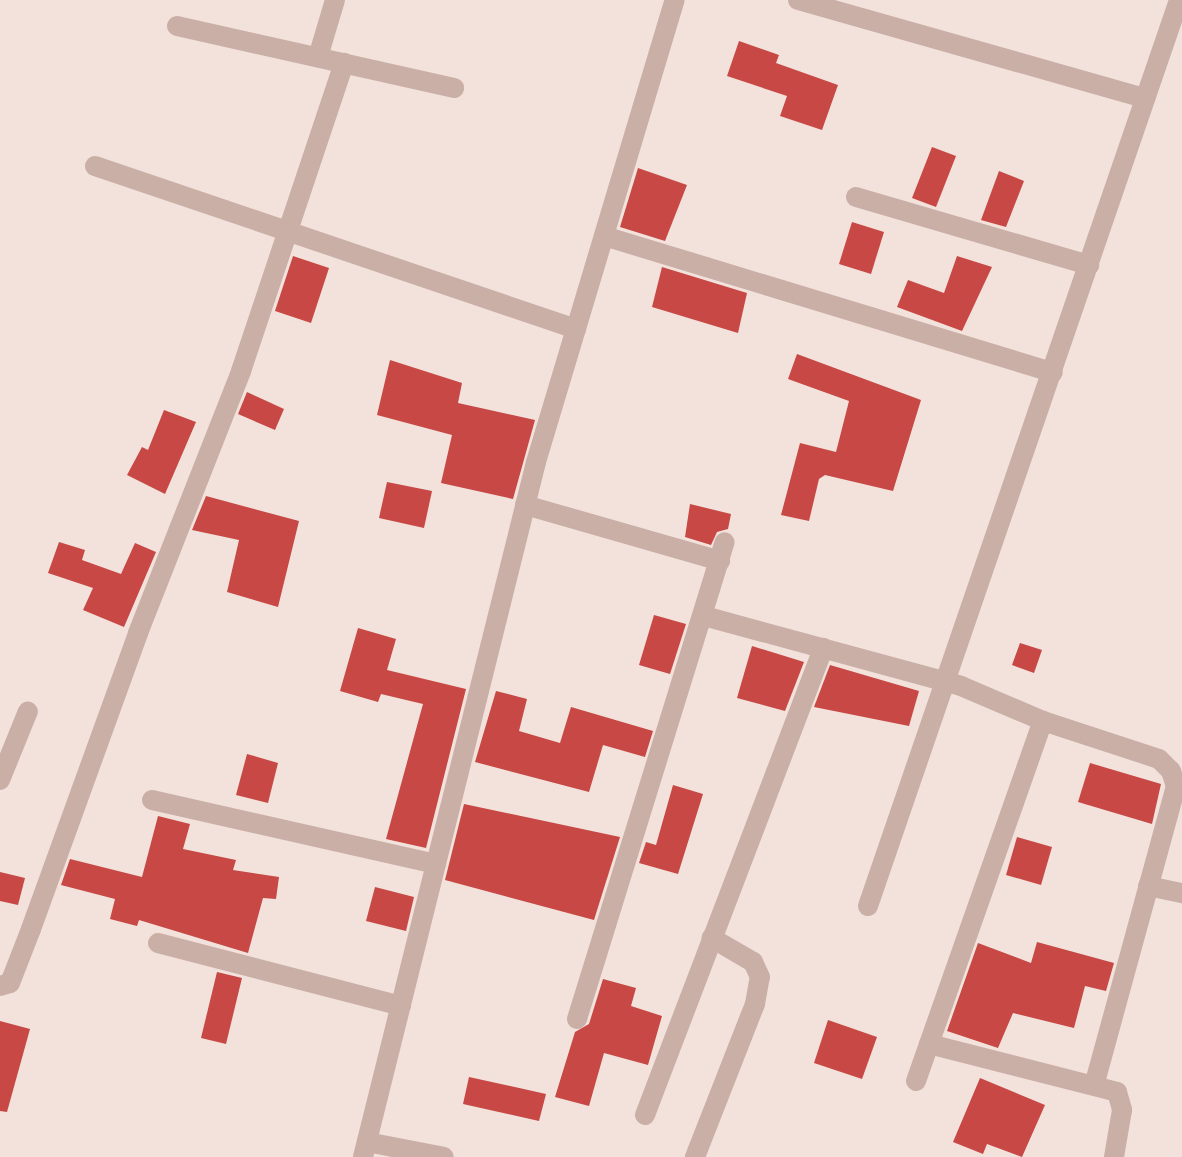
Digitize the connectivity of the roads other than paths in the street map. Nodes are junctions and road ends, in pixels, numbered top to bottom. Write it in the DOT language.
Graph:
graph roads {
  1 [pos="335,0"];
  2 [pos="675,0"];
  3 [pos="798,0"];
  4 [pos="1179,0"];
  5 [pos="177,26"];
  6 [pos="318,57"];
  7 [pos="344,63"];
  8 [pos="454,88"];
  9 [pos="1145,98"];
  10 [pos="95,166"];
  11 [pos="856,197"];
  12 [pos="288,230"];
  13 [pos="604,236"];
  14 [pos="1089,265"];
  15 [pos="576,329"];
  16 [pos="1053,372"];
  17 [pos="525,505"];
  18 [pos="704,616"];
  19 [pos="823,648"];
  20 [pos="949,682"];
  21 [pos="28,711"];
  22 [pos="1043,721"];
  23 [pos="0,780"];
  24 [pos="152,800"];
  25 [pos="436,864"];
  26 [pos="1148,886"];
  27 [pos="1182,893"];
  28 [pos="868,906"];
  29 [pos="712,938"];
  30 [pos="158,943"];
  31 [pos="0,986"];
  32 [pos="401,1006"];
  33 [pos="577,1019"];
  34 [pos="929,1044"];
  35 [pos="916,1081"];
  36 [pos="1094,1085"];
  37 [pos="645,1115"];
  38 [pos="365,1150"];
  39 [pos="444,1157"];
  40 [pos="695,1157"];
  41 [pos="1114,1157"];
  1 -- 6 [label="street"];
  2 -- 13 [label="street"];
  3 -- 9 [label="street"];
  4 -- 9 [label="street"];
  5 -- 6 [label="street"];
  6 -- 7 [label="street"];
  7 -- 8 [label="street"];
  7 -- 12 [label="street"];
  9 -- 14 [label="street"];
  10 -- 12 [label="street"];
  11 -- 14 [label="street"];
  12 -- 15 [label="street"];
  12 -- 31 [label="street"];
  13 -- 15 [label="street"];
  13 -- 16 [label="street"];
  14 -- 16 [label="street"];
  15 -- 17 [label="street"];
  16 -- 20 [label="street"];
  17 -- 18 [label="street"];
  17 -- 25 [label="street"];
  18 -- 19 [label="street"];
  18 -- 33 [label="street"];
  19 -- 20 [label="street"];
  19 -- 29 [label="street"];
  20 -- 22 [label="street"];
  20 -- 28 [label="street"];
  21 -- 23 [label="street"];
  22 -- 26 [label="street"];
  22 -- 34 [label="street"];
  24 -- 25 [label="street"];
  25 -- 32 [label="street"];
  26 -- 27 [label="street"];
  26 -- 36 [label="street"];
  29 -- 37 [label="street"];
  29 -- 40 [label="street"];
  30 -- 32 [label="street"];
  32 -- 38 [label="street"];
  34 -- 35 [label="street"];
  34 -- 36 [label="street"];
  36 -- 41 [label="street"];
  38 -- 39 [label="street"];
}
